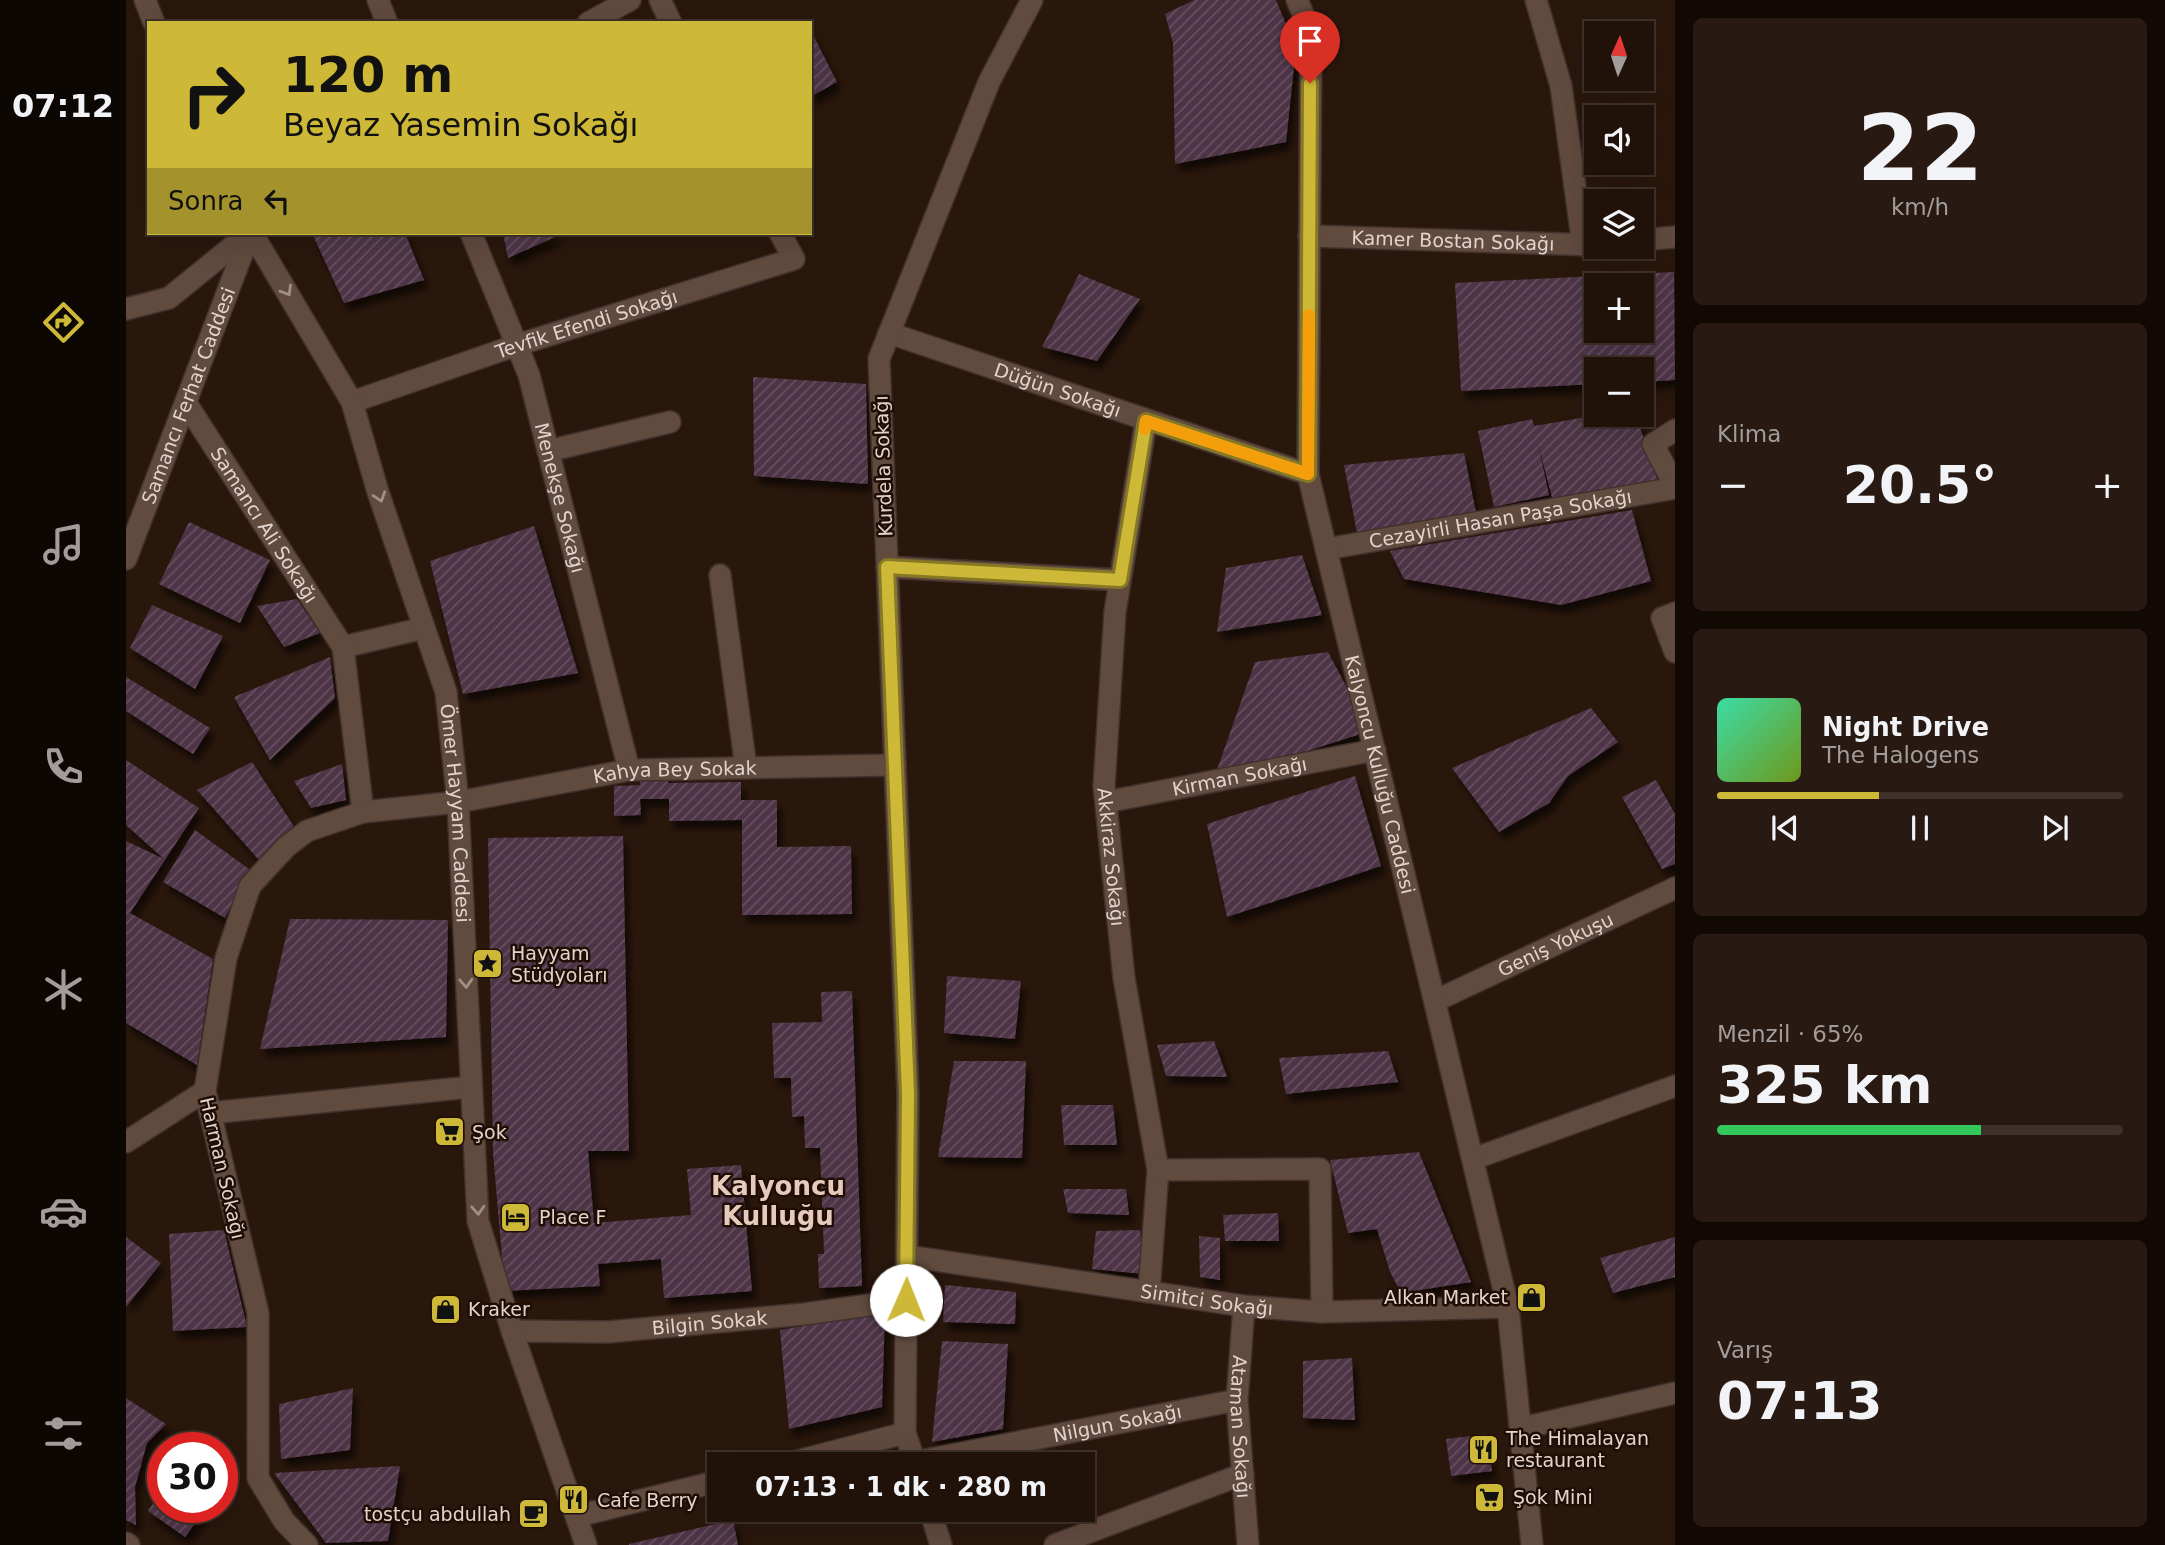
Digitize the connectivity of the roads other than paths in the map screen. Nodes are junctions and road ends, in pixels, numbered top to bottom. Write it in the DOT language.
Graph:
graph roads {
  1 [pos="145,0"];
  2 [pos="378,0"];
  3 [pos="631,0"];
  4 [pos="660,0"];
  5 [pos="1032,0"];
  6 [pos="1297,0"];
  7 [pos="1536,0"];
  8 [pos="153,21"];
  9 [pos="386,21"];
  10 [pos="592,21"];
  11 [pos="670,21"];
  12 [pos="1584,212"];
  13 [pos="248,235"];
  14 [pos="250,235"];
  15 [pos="252,235"];
  16 [pos="472,235"];
  17 [pos="781,235"];
  18 [pos="1309,236"];
  19 [pos="1675,237"];
  20 [pos="1654,239"];
  21 [pos="1584,245"];
  22 [pos="126,309"];
  23 [pos="889,333"];
  24 [pos="517,345"];
  25 [pos="352,402"];
  26 [pos="186,403"];
  27 [pos="1146,421"];
  28 [pos="670,422"];
  29 [pos="1675,430"];
  30 [pos="548,451"];
  31 [pos="1308,474"];
  32 [pos="1675,487"];
  33 [pos="1326,549"];
  34 [pos="126,559"];
  35 [pos="887,567"];
  36 [pos="720,575"];
  37 [pos="1120,580"];
  38 [pos="1675,613"];
  39 [pos="424,628"];
  40 [pos="343,647"];
  41 [pos="1675,652"];
  42 [pos="1375,750"];
  43 [pos="895,765"];
  44 [pos="747,768"];
  45 [pos="629,770"];
  46 [pos="458,802"];
  47 [pos="1106,802"];
  48 [pos="363,811"];
  49 [pos="1675,888"];
  50 [pos="1435,1002"];
  51 [pos="1675,1086"];
  52 [pos="471,1087"];
  53 [pos="205,1091"];
  54 [pos="210,1113"];
  55 [pos="126,1142"];
  56 [pos="1473,1158"];
  57 [pos="1158,1170"];
  58 [pos="907,1256"];
  59 [pos="1149,1292"];
  60 [pos="906,1300"];
  61 [pos="1244,1306"];
  62 [pos="1508,1307"];
  63 [pos="1322,1312"];
  64 [pos="512,1331"];
  65 [pos="1675,1393"];
  66 [pos="1237,1401"];
  67 [pos="1522,1428"];
  68 [pos="905,1433"];
  69 [pos="832,1452"];
  70 [pos="911,1452"];
  71 [pos="972,1452"];
  72 [pos="1243,1474"];
  73 [pos="707,1483"];
  74 [pos="578,1516"];
  75 [pos="934,1522"];
  76 [pos="307,1545"];
  77 [pos="586,1545"];
  78 [pos="941,1545"];
  79 [pos="1055,1545"];
  80 [pos="1248,1545"];
  81 [pos="1532,1545"];
  1 -- 8 [label="street"];
  2 -- 9 [label="street"];
  3 -- 10 [label="street"];
  4 -- 11 [label="street"];
  5 -- 23 [label="street, Kurdela Sokağı"];
  6 -- 18 [label="street, Kalyoncu Kulluğu Caddesi"];
  7 -- 12 [label="street"];
  13 -- 22 [label="street, Samancı Ferhat Caddesi"];
  14 -- 26 [label="street, Samancı Ferhat Caddesi"];
  15 -- 25 [label="street, Ömer Hayyam Caddesi, one-way"];
  16 -- 24 [label="street, Menekşe Sokağı"];
  17 -- 24 [label="street, Tevfik Efendi Sokağı"];
  18 -- 21 [label="street, Kamer Bostan Sokağı"];
  18 -- 31 [label="street, Kalyoncu Kulluğu Caddesi"];
  19 -- 20 [label="street"];
  23 -- 27 [label="street, Düğün Sokağı"];
  23 -- 35 [label="street, Kurdela Sokağı"];
  24 -- 25 [label="street, Tevfik Efendi Sokağı"];
  24 -- 30 [label="street, Menekşe Sokağı"];
  25 -- 39 [label="street, Ömer Hayyam Caddesi, one-way"];
  26 -- 34 [label="street, Samancı Ferhat Caddesi"];
  26 -- 40 [label="street, Samancı Ali Sokağı"];
  27 -- 31 [label="street, Düğün Sokağı"];
  27 -- 37 [label="street, Akkiraz Sokağı"];
  28 -- 30 [label="street"];
  29 -- 32 [label="street"];
  30 -- 45 [label="street, Menekşe Sokağı"];
  31 -- 33 [label="street, Kalyoncu Kulluğu Caddesi"];
  32 -- 33 [label="street, Cezayirli Hasan Paşa Sokağı"];
  33 -- 42 [label="street, Kalyoncu Kulluğu Caddesi"];
  35 -- 37 [label="street"];
  35 -- 43 [label="street, Kurdela Sokağı"];
  36 -- 44 [label="street"];
  37 -- 47 [label="street, Akkiraz Sokağı"];
  38 -- 41 [label="street"];
  39 -- 40 [label="street"];
  39 -- 46 [label="street, Ömer Hayyam Caddesi"];
  40 -- 48 [label="street, Samancı Ali Sokağı"];
  42 -- 47 [label="street, Kirman Sokağı"];
  42 -- 50 [label="street, Kalyoncu Kulluğu Caddesi"];
  43 -- 44 [label="street, Kahya Bey Sokak"];
  43 -- 58 [label="street, Kurdela Sokağı"];
  44 -- 45 [label="street, Kahya Bey Sokak"];
  45 -- 46 [label="street, Kahya Bey Sokak"];
  46 -- 48 [label="street, Harman Sokağı"];
  46 -- 52 [label="street, Ömer Hayyam Caddesi, one-way"];
  47 -- 57 [label="street, Akkiraz Sokağı"];
  48 -- 53 [label="street, Harman Sokağı"];
  49 -- 50 [label="street, Geniş Yokuşu"];
  50 -- 56 [label="street, Kalyoncu Kulluğu Caddesi"];
  51 -- 56 [label="street"];
  52 -- 54 [label="street"];
  52 -- 64 [label="street, Ömer Hayyam Caddesi, one-way"];
  53 -- 54 [label="street, Harman Sokağı"];
  53 -- 55 [label="street"];
  54 -- 76 [label="street, Harman Sokağı"];
  56 -- 62 [label="street, Kalyoncu Kulluğu Caddesi"];
  57 -- 59 [label="street, Akkiraz Sokağı"];
  57 -- 63 [label="street"];
  58 -- 59 [label="street, Simitci Sokağı"];
  58 -- 60 [label="street, Kurdela Sokağı"];
  59 -- 61 [label="street, Simitci Sokağı"];
  60 -- 64 [label="street, Bilgin Sokak"];
  60 -- 68 [label="street, Kurdela Sokağı"];
  61 -- 63 [label="street, Simitci Sokağı"];
  61 -- 66 [label="street, Ataman Sokağı"];
  62 -- 63 [label="street, Simitci Sokağı"];
  62 -- 67 [label="street, Kalyoncu Kulluğu Caddesi"];
  64 -- 74 [label="street, Ömer Hayyam Caddesi"];
  65 -- 67 [label="street"];
  66 -- 71 [label="street, Nilgun Sokağı"];
  66 -- 72 [label="street, Ataman Sokağı"];
  67 -- 81 [label="street, Kalyoncu Kulluğu Caddesi"];
  68 -- 69 [label="street"];
  68 -- 70 [label="street, Kurdela Sokağı"];
  72 -- 79 [label="street"];
  72 -- 80 [label="street, Ataman Sokağı"];
  73 -- 74 [label="street"];
  74 -- 77 [label="street, Ömer Hayyam Caddesi"];
  75 -- 78 [label="street"];
}
